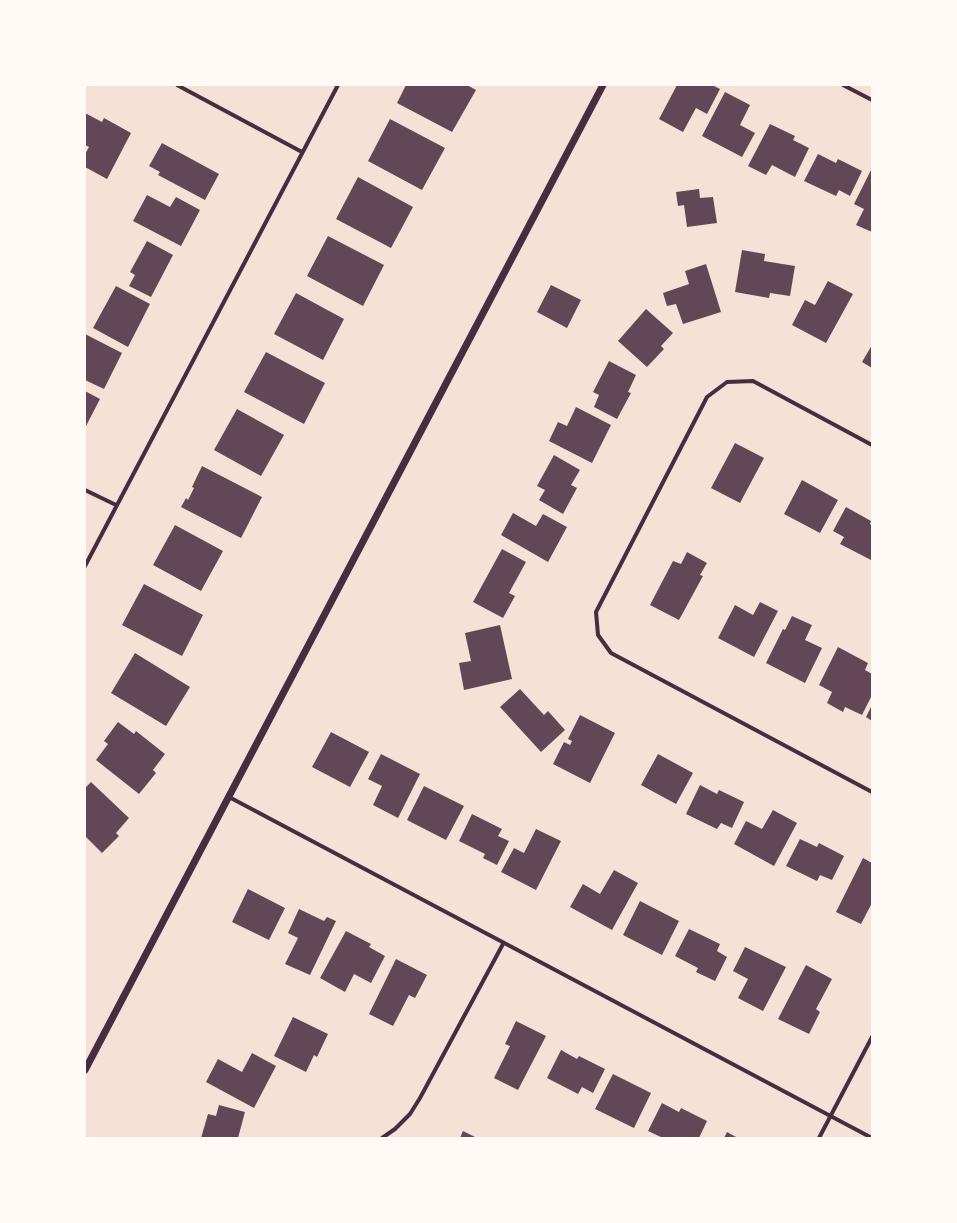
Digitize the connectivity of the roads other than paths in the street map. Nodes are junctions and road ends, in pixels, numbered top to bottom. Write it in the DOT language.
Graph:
graph roads {
  1 [pos="177,85"];
  2 [pos="338,85"];
  3 [pos="603,85"];
  4 [pos="843,85"];
  5 [pos="872,100"];
  6 [pos="302,152"];
  7 [pos="872,445"];
  8 [pos="85,490"];
  9 [pos="116,505"];
  10 [pos="85,566"];
  11 [pos="872,792"];
  12 [pos="229,797"];
  13 [pos="503,944"];
  14 [pos="872,1037"];
  15 [pos="85,1070"];
  16 [pos="830,1116"];
  17 [pos="382,1138"];
  18 [pos="819,1138"];
  19 [pos="872,1138"];
  1 -- 6 [label="street"];
  2 -- 6 [label="street"];
  3 -- 12 [label="street"];
  4 -- 5 [label="street"];
  6 -- 9 [label="street"];
  7 -- 11 [label="street"];
  8 -- 9 [label="street"];
  9 -- 10 [label="street"];
  12 -- 13 [label="street"];
  12 -- 15 [label="street"];
  13 -- 16 [label="street"];
  13 -- 17 [label="street"];
  14 -- 16 [label="street"];
  16 -- 18 [label="street"];
  16 -- 19 [label="street"];
}
